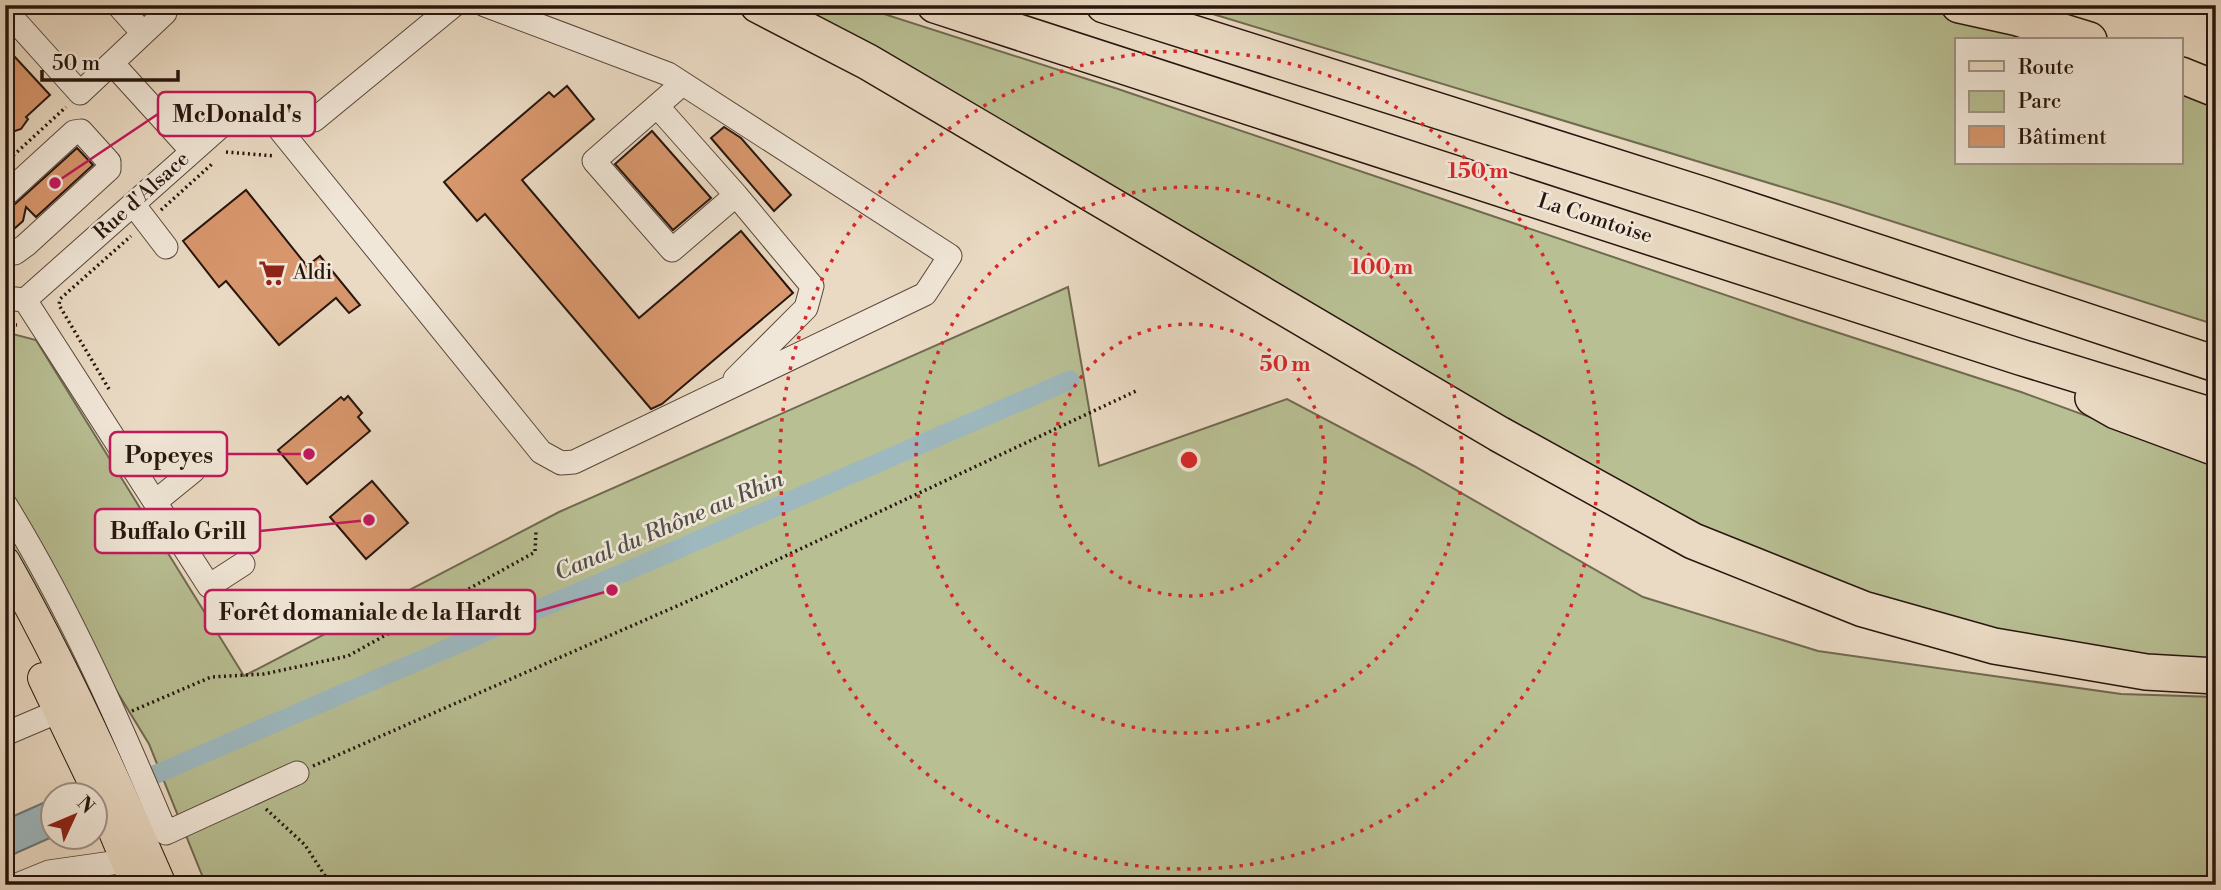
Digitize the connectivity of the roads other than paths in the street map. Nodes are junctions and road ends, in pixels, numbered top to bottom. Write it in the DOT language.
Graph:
graph roads {
  1 [pos="118,5"];
  2 [pos="160,5"];
  3 [pos="454,5"];
  4 [pos="485,5"];
  5 [pos="758,5"];
  6 [pos="935,5"];
  7 [pos="1104,5"];
  8 [pos="1959,5"];
  9 [pos="9,12"];
  10 [pos="143,33"];
  11 [pos="2083,38"];
  12 [pos="113,63"];
  13 [pos="2182,75"];
  14 [pos="682,83"];
  15 [pos="2216,89"];
  16 [pos="657,106"];
  17 [pos="268,115"];
  18 [pos="192,152"];
  19 [pos="5,195"];
  20 [pos="736,195"];
  21 [pos="140,213"];
  22 [pos="166,247"];
  23 [pos="5,253"];
  24 [pos="15,299"];
  25 [pos="2105,327"];
  26 [pos="2216,352"];
  27 [pos="2020,357"];
  28 [pos="2216,364"];
  29 [pos="724,391"];
  30 [pos="2216,417"];
  31 [pos="2216,448"];
  32 [pos="193,471"];
  33 [pos="155,502"];
  34 [pos="5,504"];
  35 [pos="5,562"];
  36 [pos="243,564"];
  37 [pos="5,601"];
  38 [pos="2216,676"];
  39 [pos="59,711"];
  40 [pos="5,734"];
  41 [pos="106,757"];
  42 [pos="297,773"];
  43 [pos="123,826"];
  44 [pos="131,873"];
  45 [pos="18,885"];
  46 [pos="161,885"];
  1 -- 10 [label="street"];
  2 -- 10 [label="street"];
  3 -- 17 [label="street, Rue d'Alsace"];
  4 -- 14 [label="street"];
  5 -- 38 [label="highway"];
  6 -- 27 [label="highway, La Comtoise"];
  7 -- 25 [label="highway"];
  8 -- 11 [label="highway"];
  9 -- 12 [label="street"];
  10 -- 12 [label="street"];
  12 -- 18 [label="street"];
  13 -- 15 [label="highway"];
  14 -- 16 [label="street"];
  14 -- 29 [label="street"];
  16 -- 20 [label="street"];
  16 -- 20 [label="street"];
  17 -- 18 [label="street, Rue d'Alsace"];
  17 -- 29 [label="street"];
  18 -- 21 [label="street, Rue d'Alsace"];
  19 -- 23 [label="street"];
  20 -- 29 [label="street"];
  21 -- 22 [label="street"];
  21 -- 24 [label="street, Rue d'Alsace"];
  24 -- 33 [label="street"];
  25 -- 26 [label="highway"];
  25 -- 28 [label="highway"];
  27 -- 30 [label="highway, La Comtoise"];
  27 -- 31 [label="highway"];
  32 -- 33 [label="street"];
  33 -- 36 [label="street"];
  34 -- 41 [label="street"];
  35 -- 41 [label="main road"];
  37 -- 39 [label="main road"];
  39 -- 40 [label="street"];
  39 -- 41 [label="main road"];
  41 -- 42 [label="street"];
  41 -- 43 [label="main road"];
  43 -- 44 [label="main road"];
  43 -- 46 [label="main road"];
  44 -- 45 [label="street"];
}
